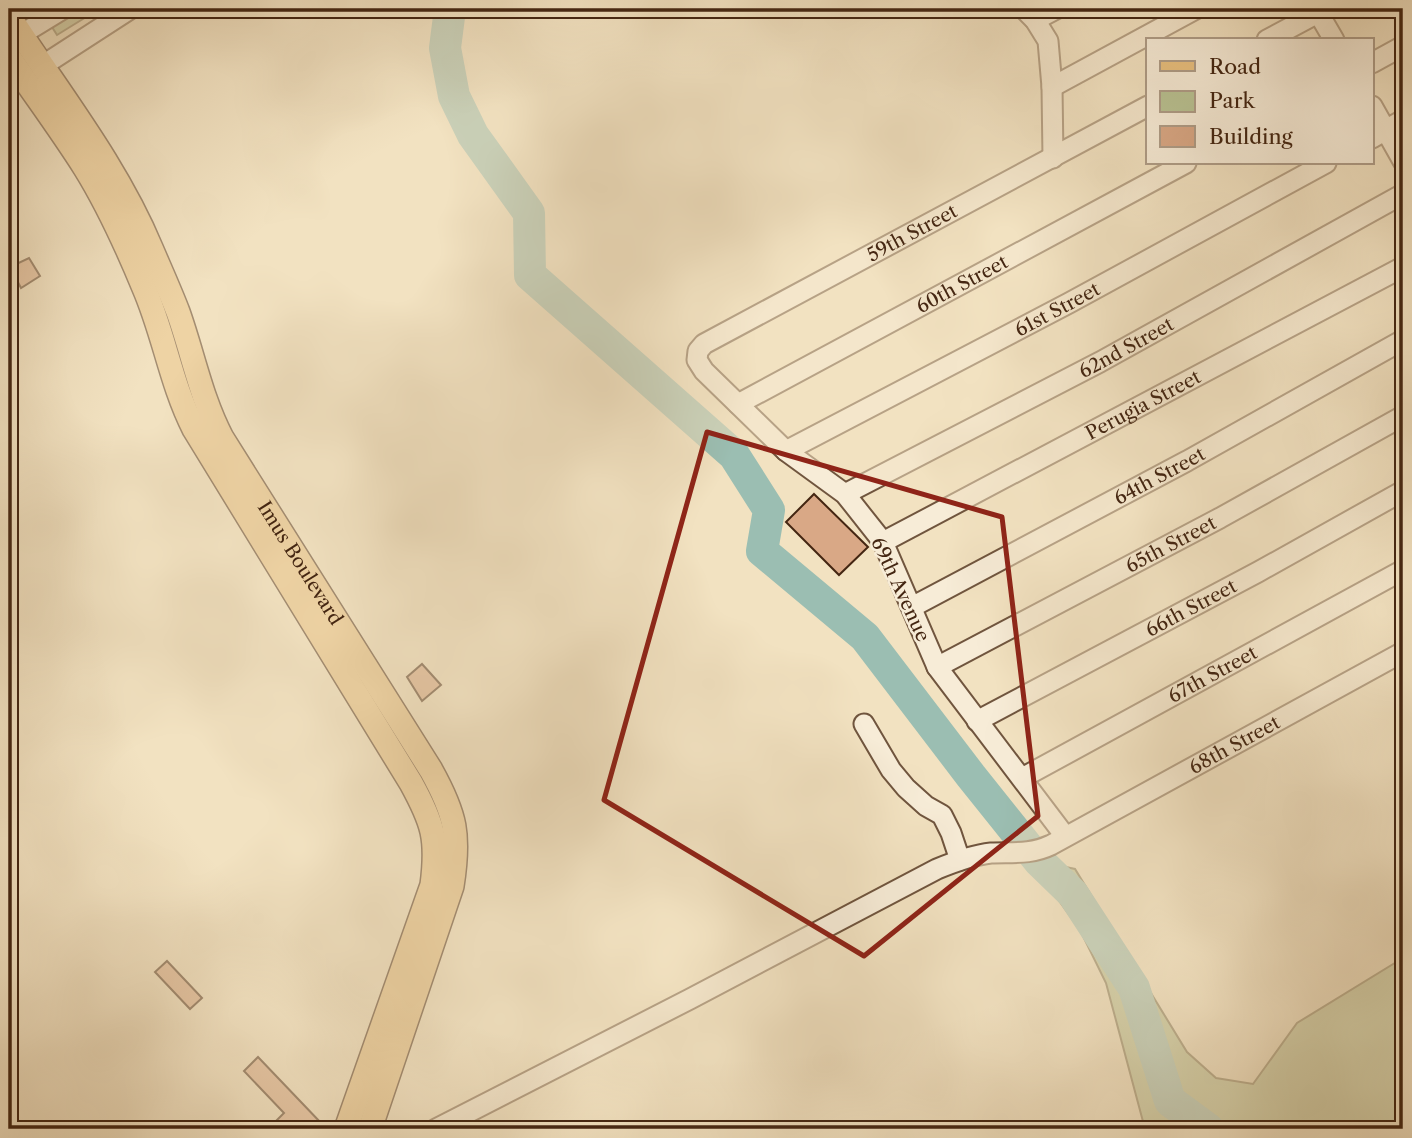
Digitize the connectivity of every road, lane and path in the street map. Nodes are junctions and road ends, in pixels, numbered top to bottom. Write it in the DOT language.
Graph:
graph roads {
  1 [pos="62,9"];
  2 [pos="130,9"];
  3 [pos="1056,9"];
  4 [pos="1196,9"];
  5 [pos="1320,10"];
  6 [pos="1029,15"];
  7 [pos="13,31"];
  8 [pos="1271,38"];
  9 [pos="1333,38"];
  10 [pos="1403,46"];
  11 [pos="9,57"];
  12 [pos="1374,62"];
  13 [pos="42,66"];
  14 [pos="1052,87"];
  15 [pos="1146,107"];
  16 [pos="1374,114"];
  17 [pos="1403,120"];
  18 [pos="1379,134"];
  19 [pos="1053,158"];
  20 [pos="1403,161"];
  21 [pos="1184,164"];
  22 [pos="1324,164"];
  23 [pos="1403,194"];
  24 [pos="1403,267"];
  25 [pos="1403,340"];
  26 [pos="704,371"];
  27 [pos="738,404"];
  28 [pos="1403,416"];
  29 [pos="786,451"];
  30 [pos="1403,491"];
  31 [pos="845,494"];
  32 [pos="883,542"];
  33 [pos="1403,570"];
  34 [pos="912,607"];
  35 [pos="1403,652"];
  36 [pos="937,667"];
  37 [pos="977,721"];
  38 [pos="864,724"];
  39 [pos="1022,778"];
  40 [pos="1065,836"];
  41 [pos="960,860"];
  42 [pos="346,1129"];
  43 [pos="370,1129"];
  44 [pos="436,1129"];
  1 -- 7 [label="street"];
  2 -- 13 [label="street"];
  3 -- 6 [label="street"];
  4 -- 14 [label="street"];
  5 -- 8 [label="street"];
  5 -- 9 [label="street"];
  6 -- 14 [label="street"];
  7 -- 13 [label="main road, Imus Boulevard"];
  10 -- 12 [label="street"];
  11 -- 42 [label="main road, Imus Boulevard"];
  13 -- 43 [label="main road, Imus Boulevard"];
  14 -- 19 [label="street"];
  15 -- 19 [label="street, 59th Street"];
  16 -- 18 [label="street"];
  17 -- 18 [label="street"];
  18 -- 20 [label="street"];
  19 -- 26 [label="street, 59th Street"];
  21 -- 27 [label="street, 60th Street"];
  22 -- 29 [label="street, 61st Street"];
  23 -- 31 [label="street, 62nd Street"];
  24 -- 32 [label="street, Perugia Street"];
  25 -- 34 [label="street, 64th Street"];
  26 -- 27 [label="street, 69th Avenue"];
  27 -- 29 [label="street, 69th Avenue"];
  28 -- 36 [label="street, 65th Street"];
  29 -- 31 [label="street, 69th Avenue"];
  30 -- 37 [label="street, 66th Street"];
  31 -- 32 [label="street, 69th Avenue"];
  32 -- 34 [label="street, 69th Avenue"];
  33 -- 39 [label="street, 67th Street"];
  34 -- 36 [label="street, 69th Avenue"];
  35 -- 40 [label="street, 68th Street"];
  36 -- 37 [label="street, 69th Avenue"];
  37 -- 39 [label="street, 69th Avenue"];
  38 -- 41 [label="street"];
  39 -- 40 [label="street, 69th Avenue"];
  40 -- 41 [label="street, 68th Street"];
  41 -- 44 [label="street, 68th Street"];
}
